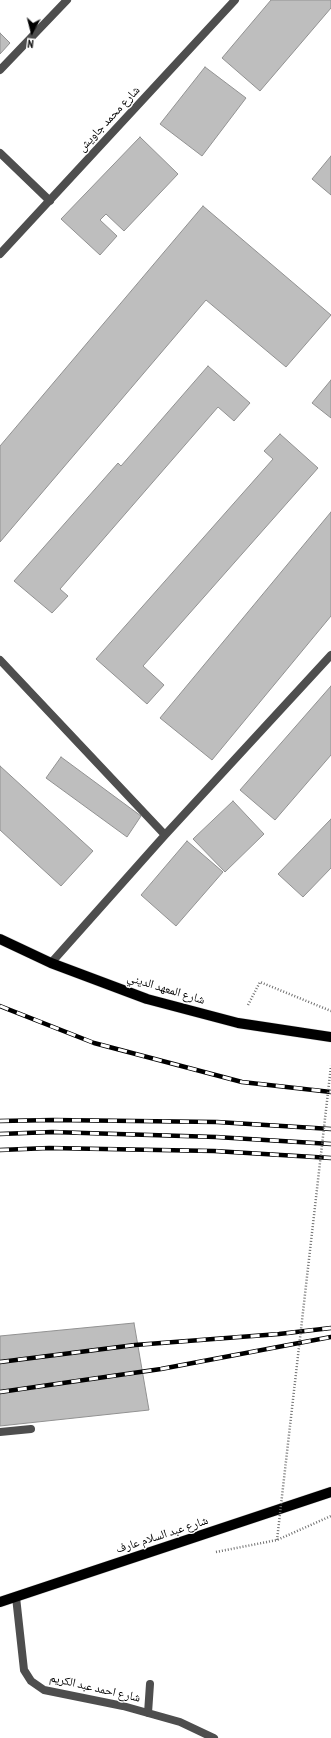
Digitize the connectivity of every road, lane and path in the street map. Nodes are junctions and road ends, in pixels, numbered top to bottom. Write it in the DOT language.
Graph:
graph roads {
  1 [pos="67,0"];
  2 [pos="235,0"];
  3 [pos="0,70"];
  4 [pos="0,153"];
  5 [pos="50,201"];
  6 [pos="0,254"];
  7 [pos="331,655"];
  8 [pos="0,660"];
  9 [pos="165,836"];
  10 [pos="0,939"];
  11 [pos="51,963"];
  12 [pos="331,1011"];
  13 [pos="238,1024"];
  14 [pos="331,1037"];
  15 [pos="331,1066"];
  16 [pos="31,1429"];
  17 [pos="0,1432"];
  18 [pos="331,1492"];
  19 [pos="331,1516"];
  20 [pos="277,1540"];
  21 [pos="210,1553"];
  22 [pos="16,1597"];
  23 [pos="0,1602"];
  24 [pos="150,1684"];
  25 [pos="148,1713"];
  26 [pos="214,1738"];
  1 -- 3 [label="street"];
  2 -- 5 [label="street, شارع محمد جاويش"];
  4 -- 5 [label="street"];
  5 -- 6 [label="street, شارع محمد جاويش"];
  7 -- 9 [label="street"];
  8 -- 9 [label="street"];
  9 -- 11 [label="street"];
  10 -- 11 [label="main road, شارع المعهد الديني"];
  11 -- 13 [label="main road, شارع المعهد الديني"];
  12 -- 13 [label="path"];
  13 -- 14 [label="main road, شارع المعهد الديني"];
  15 -- 20 [label="path, bridge"];
  16 -- 17 [label="street"];
  18 -- 22 [label="main road, شارع عبد السلام عارف"];
  19 -- 20 [label="path"];
  20 -- 21 [label="path"];
  22 -- 23 [label="main road, شارع عبد السلام عارف"];
  22 -- 25 [label="street, شارع احمد عبد الكريم"];
  24 -- 25 [label="street"];
  25 -- 26 [label="street, شارع احمد عبد الكريم"];
}
